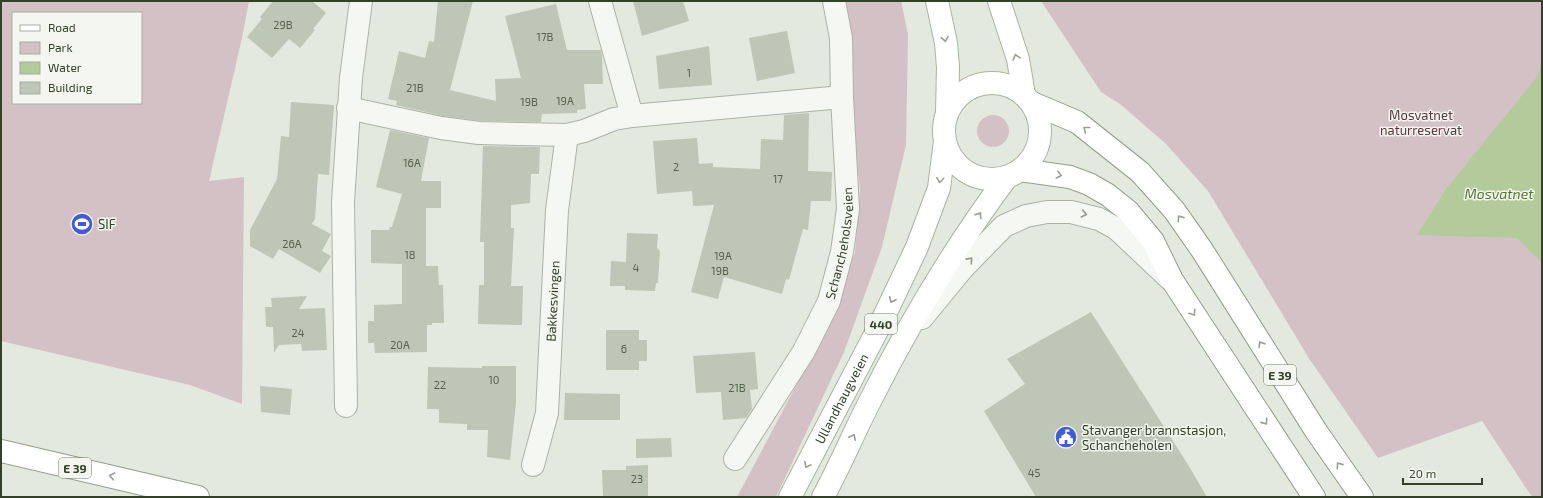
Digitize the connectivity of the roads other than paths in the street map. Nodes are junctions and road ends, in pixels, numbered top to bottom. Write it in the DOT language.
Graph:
graph roads {
  1 [pos="361,1"];
  2 [pos="600,1"];
  3 [pos="834,1"];
  4 [pos="937,1"];
  5 [pos="999,1"];
  6 [pos="842,98"];
  7 [pos="1028,99"];
  8 [pos="348,108"];
  9 [pos="947,114"];
  10 [pos="632,116"];
  11 [pos="567,135"];
  12 [pos="945,141"];
  13 [pos="1014,173"];
  14 [pos="1172,280"];
  15 [pos="901,344"];
  16 [pos="346,406"];
  17 [pos="1,451"];
  18 [pos="735,459"];
  19 [pos="533,465"];
  20 [pos="198,497"];
  21 [pos="790,497"];
  22 [pos="823,497"];
  23 [pos="1314,497"];
  24 [pos="1362,497"];
  1 -- 8 [label="street"];
  2 -- 10 [label="street"];
  3 -- 6 [label="street, Schancheholsveien"];
  4 -- 9 [label="main road, 440, one-way"];
  7 -- 5 [label="main road, 440, one-way"];
  6 -- 10 [label="street"];
  6 -- 18 [label="street, Schancheholsveien"];
  7 -- 9 [label="main road, 440"];
  7 -- 13 [label="main road, 440"];
  24 -- 7 [label="main road, E 39, one-way"];
  8 -- 11 [label="street"];
  8 -- 16 [label="street"];
  9 -- 12 [label="main road, 440"];
  10 -- 11 [label="street"];
  11 -- 19 [label="street, Bakkesvingen"];
  12 -- 13 [label="main road, 440"];
  12 -- 21 [label="main road, Ullandhaugveien / 440, one-way"];
  13 -- 14 [label="main road, one-way"];
  15 -- 13 [label="main road, Ullandhaugveien / 440, one-way"];
  15 -- 14 [label="street, one-way"];
  14 -- 23 [label="main road, one-way"];
  22 -- 15 [label="main road, Ullandhaugveien / 440, one-way"];
  20 -- 17 [label="main road, E 39, one-way"];
}
